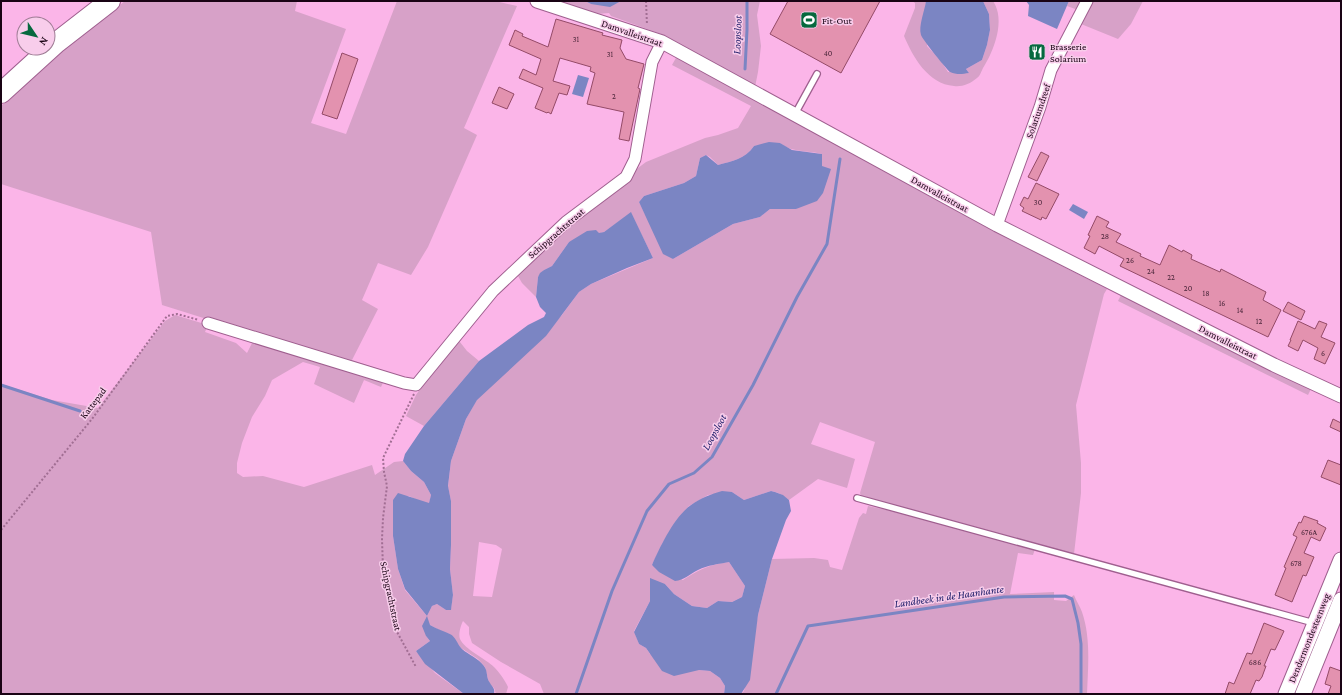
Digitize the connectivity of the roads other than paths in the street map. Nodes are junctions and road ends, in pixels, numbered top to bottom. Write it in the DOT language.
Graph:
graph roads {
  1 [pos="110,1"];
  2 [pos="537,1"];
  3 [pos="1087,1"];
  4 [pos="662,42"];
  5 [pos="817,74"];
  6 [pos="1,93"];
  7 [pos="795,114"];
  8 [pos="997,225"];
  9 [pos="208,323"];
  10 [pos="1341,396"];
  11 [pos="857,498"];
  12 [pos="1341,560"];
  13 [pos="1341,600"];
  14 [pos="1315,624"];
  15 [pos="1329,630"];
  16 [pos="1286,694"];
  17 [pos="1303,694"];
  1 -- 6 [label="highway"];
  2 -- 4 [label="street, Damvalleistraat"];
  3 -- 8 [label="street, Solariumdreef"];
  4 -- 7 [label="street, Damvalleistraat"];
  4 -- 9 [label="street, Schipgrachtstraat"];
  5 -- 7 [label="lane"];
  7 -- 8 [label="street, Damvalleistraat"];
  8 -- 10 [label="street, Damvalleistraat"];
  11 -- 14 [label="lane"];
  12 -- 14 [label="main road, Dendermondesteenweg"];
  13 -- 15 [label="main road, Dendermondesteenweg"];
  14 -- 15 [label="lane"];
  14 -- 16 [label="main road, Dendermondesteenweg"];
  15 -- 17 [label="main road, Dendermondesteenweg"];
}
